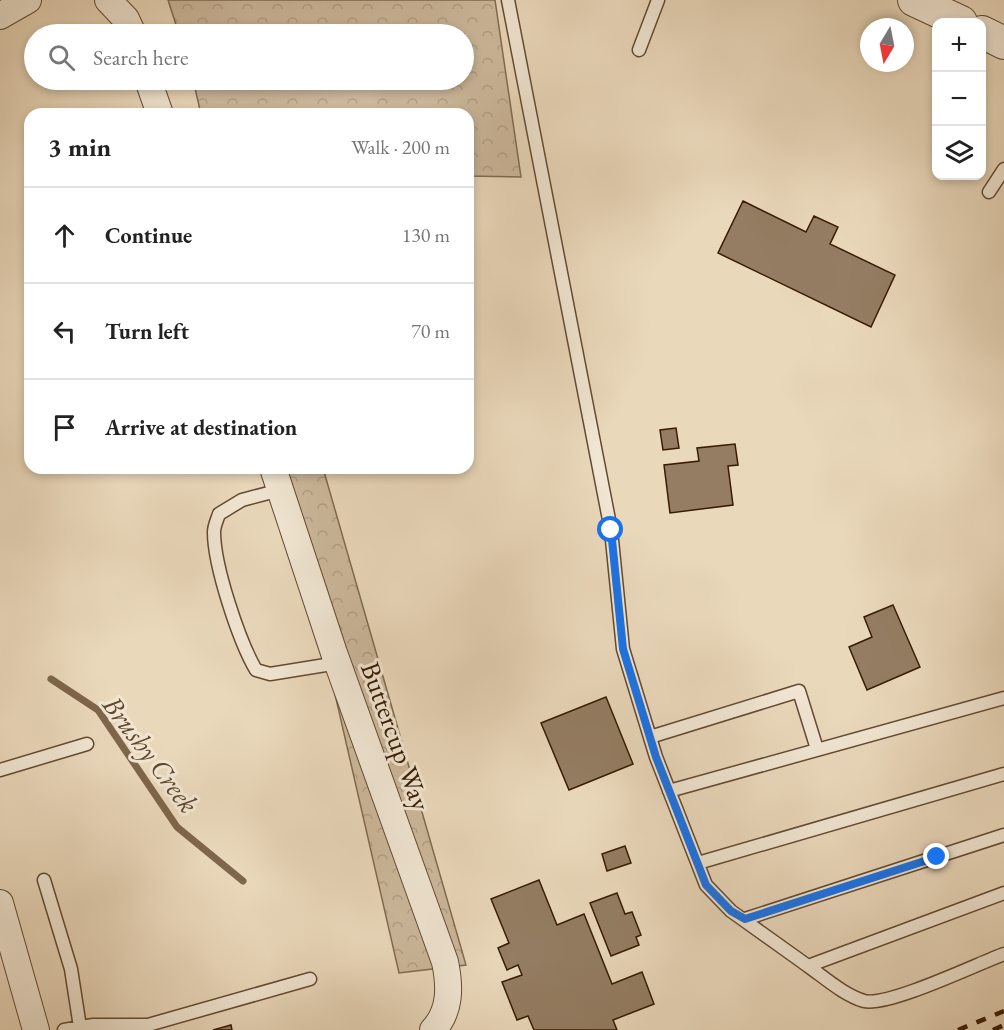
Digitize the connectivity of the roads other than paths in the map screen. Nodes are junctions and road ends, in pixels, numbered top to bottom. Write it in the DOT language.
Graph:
graph roads {
  1 [pos="28,0"];
  2 [pos="108,0"];
  3 [pos="508,0"];
  4 [pos="658,0"];
  5 [pos="914,0"];
  6 [pos="0,16"];
  7 [pos="952,18"];
  8 [pos="128,24"];
  9 [pos="986,34"];
  10 [pos="1004,43"];
  11 [pos="639,50"];
  12 [pos="152,90"];
  13 [pos="158,108"];
  14 [pos="1004,169"];
  15 [pos="989,192"];
  16 [pos="277,479"];
  17 [pos="338,663"];
  18 [pos="1004,698"];
  19 [pos="650,737"];
  20 [pos="87,744"];
  21 [pos="817,749"];
  22 [pos="0,770"];
  23 [pos="1004,774"];
  24 [pos="669,790"];
  25 [pos="1004,835"];
  26 [pos="698,863"];
  27 [pos="44,880"];
  28 [pos="1004,893"];
  29 [pos="0,903"];
  30 [pos="745,919"];
  31 [pos="1004,954"];
  32 [pos="808,966"];
  33 [pos="310,979"];
  34 [pos="80,1027"];
  35 [pos="436,1027"];
  36 [pos="36,1030"];
  37 [pos="64,1030"];
  1 -- 6 [label="street"];
  2 -- 8 [label="street"];
  3 -- 19 [label="lane"];
  4 -- 11 [label="lane"];
  5 -- 7 [label="street"];
  9 -- 10 [label="street"];
  12 -- 13 [label="street"];
  14 -- 15 [label="lane"];
  16 -- 17 [label="street, Buttercup Way"];
  16 -- 17 [label="lane"];
  17 -- 35 [label="street, Buttercup Way"];
  18 -- 21 [label="lane"];
  19 -- 21 [label="lane"];
  19 -- 24 [label="lane"];
  20 -- 22 [label="lane"];
  21 -- 24 [label="lane"];
  23 -- 26 [label="lane"];
  24 -- 26 [label="lane"];
  25 -- 30 [label="lane"];
  26 -- 30 [label="lane"];
  27 -- 34 [label="lane"];
  28 -- 32 [label="lane"];
  29 -- 36 [label="street"];
  30 -- 32 [label="lane"];
  31 -- 32 [label="lane"];
  33 -- 34 [label="lane"];
  34 -- 37 [label="lane"];
}
